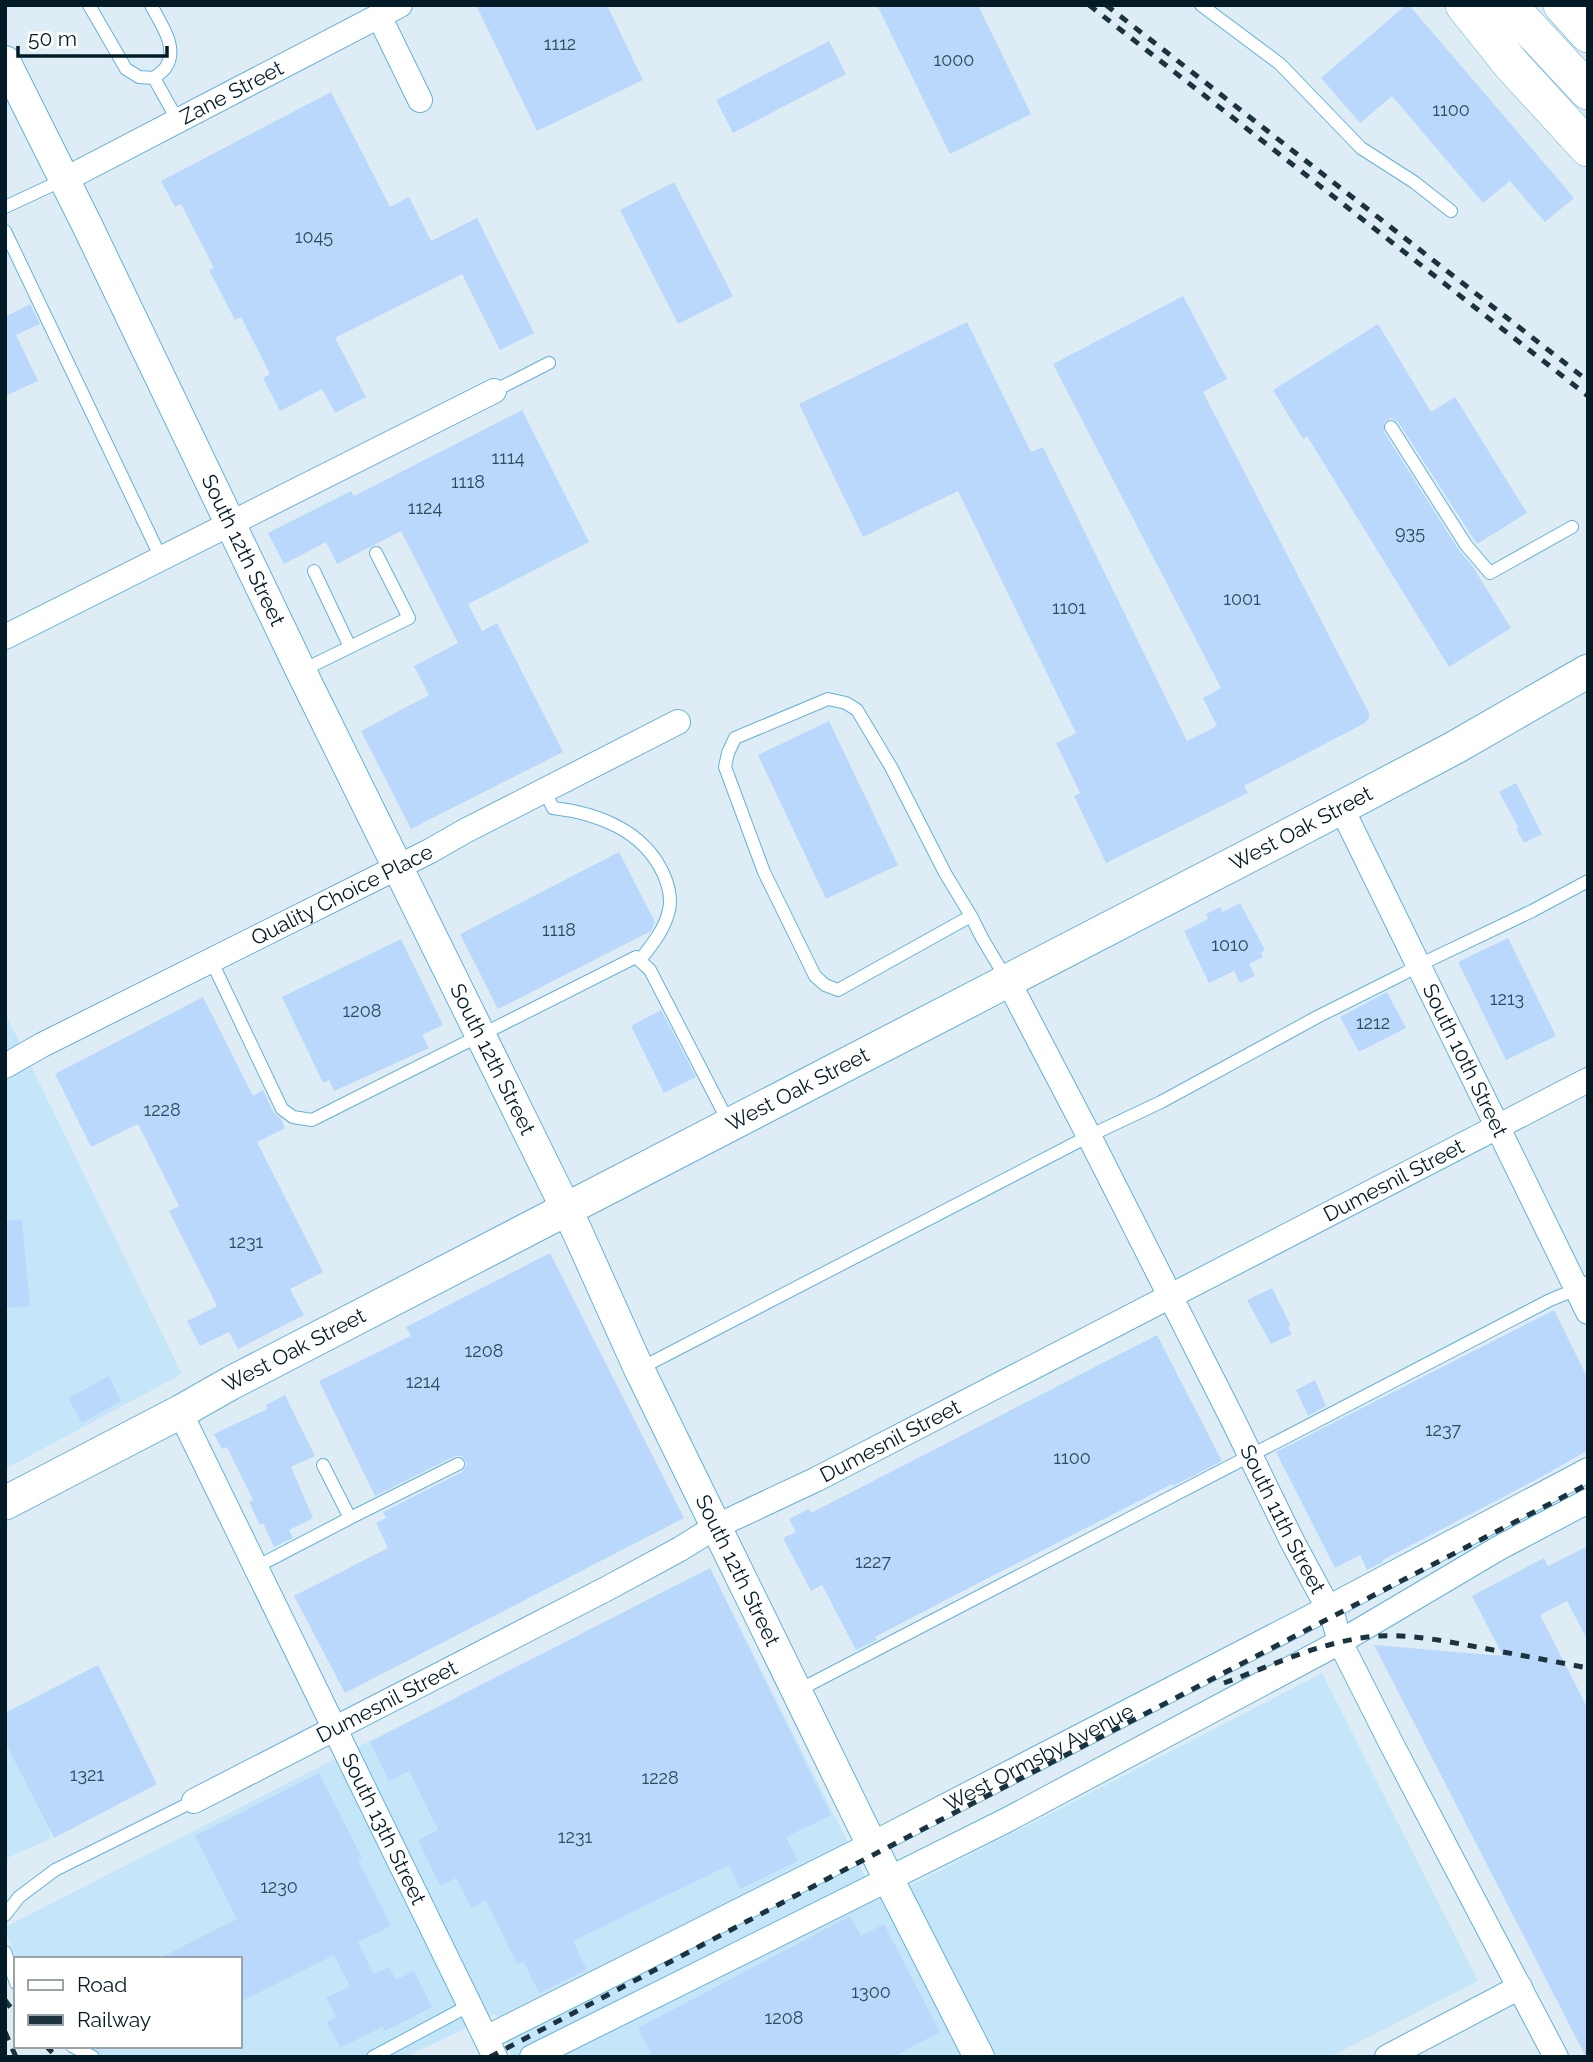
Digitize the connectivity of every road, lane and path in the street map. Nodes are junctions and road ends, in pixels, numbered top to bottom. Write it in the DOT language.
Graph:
graph roads {
  1 [pos="89,5"];
  2 [pos="151,5"];
  3 [pos="1201,5"];
  4 [pos="1464,5"];
  5 [pos="1508,5"];
  6 [pos="1562,5"];
  7 [pos="389,11"];
  8 [pos="1588,34"];
  9 [pos="5,61"];
  10 [pos="154,78"];
  11 [pos="1588,91"];
  12 [pos="420,100"];
  13 [pos="178,121"];
  14 [pos="1588,148"];
  15 [pos="64,180"];
  16 [pos="5,207"];
  17 [pos="1451,211"];
  18 [pos="5,231"];
  19 [pos="550,363"];
  20 [pos="494,391"];
  21 [pos="1391,427"];
  22 [pos="230,523"];
  23 [pos="1572,527"];
  24 [pos="376,553"];
  25 [pos="161,558"];
  26 [pos="314,571"];
  27 [pos="5,637"];
  28 [pos="350,647"];
  29 [pos="301,671"];
  30 [pos="1588,671"];
  31 [pos="678,722"];
  32 [pos="544,790"];
  33 [pos="1341,807"];
  34 [pos="398,866"];
  35 [pos="1588,881"];
  36 [pos="971,916"];
  37 [pos="211,960"];
  38 [pos="640,960"];
  39 [pos="1419,965"];
  40 [pos="1007,981"];
  41 [pos="481,1035"];
  42 [pos="5,1066"];
  43 [pos="1588,1080"];
  44 [pos="729,1125"];
  45 [pos="1498,1126"];
  46 [pos="1089,1136"];
  47 [pos="566,1209"];
  48 [pos="1582,1285"];
  49 [pos="1170,1296"];
  50 [pos="1588,1312"];
  51 [pos="639,1369"];
  52 [pos="180,1412"];
  53 [pos="1250,1455"];
  54 [pos="458,1464"];
  55 [pos="323,1465"];
  56 [pos="1588,1470"];
  57 [pos="1588,1501"];
  58 [pos="5,1503"];
  59 [pos="350,1518"];
  60 [pos="717,1527"];
  61 [pos="256,1567"];
  62 [pos="1328,1608"];
  63 [pos="1340,1642"];
  64 [pos="797,1691"];
  65 [pos="334,1729"];
  66 [pos="194,1801"];
  67 [pos="872,1844"];
  68 [pos="888,1878"];
  69 [pos="5,1915"];
  70 [pos="5,1952"];
  71 [pos="14,1977"];
  72 [pos="1520,1987"];
  73 [pos="470,2006"];
  74 [pos="491,2047"];
  75 [pos="76,2048"];
  76 [pos="93,2057"];
  77 [pos="373,2057"];
  78 [pos="532,2057"];
  79 [pos="979,2057"];
  80 [pos="1387,2057"];
  81 [pos="1556,2057"];
  1 -- 10 [label="lane"];
  2 -- 10 [label="lane"];
  3 -- 17 [label="lane"];
  4 -- 14 [label="main road"];
  5 -- 11 [label="main road"];
  6 -- 8 [label="main road"];
  7 -- 12 [label="street"];
  7 -- 13 [label="street, Zane Street"];
  9 -- 15 [label="street, South 12th Street"];
  10 -- 13 [label="lane"];
  13 -- 15 [label="street, Zane Street"];
  15 -- 16 [label="lane"];
  15 -- 22 [label="street, South 12th Street"];
  18 -- 25 [label="lane"];
  19 -- 20 [label="lane"];
  20 -- 22 [label="street"];
  21 -- 23 [label="lane"];
  22 -- 25 [label="street"];
  22 -- 29 [label="street, South 12th Street"];
  24 -- 28 [label="lane"];
  25 -- 27 [label="street"];
  26 -- 28 [label="lane"];
  28 -- 29 [label="lane"];
  29 -- 34 [label="street, South 12th Street"];
  30 -- 33 [label="main road, West Oak Street"];
  31 -- 32 [label="street, Quality Choice Place"];
  32 -- 34 [label="street, Quality Choice Place"];
  32 -- 38 [label="lane"];
  33 -- 39 [label="street, South 10th Street"];
  33 -- 40 [label="main road, West Oak Street"];
  34 -- 37 [label="street, Quality Choice Place"];
  34 -- 41 [label="street, South 12th Street"];
  35 -- 39 [label="lane"];
  36 -- 36 [label="lane"];
  36 -- 40 [label="lane"];
  37 -- 41 [label="lane"];
  37 -- 42 [label="street, Quality Choice Place"];
  38 -- 41 [label="lane"];
  38 -- 44 [label="lane"];
  39 -- 45 [label="street, South 10th Street"];
  39 -- 46 [label="lane"];
  40 -- 44 [label="main road, West Oak Street"];
  40 -- 46 [label="street, South 11th Street"];
  41 -- 47 [label="street, South 12th Street"];
  43 -- 45 [label="street, Dumesnil Street"];
  44 -- 47 [label="main road, West Oak Street"];
  45 -- 48 [label="street, South 10th Street"];
  45 -- 49 [label="street, Dumesnil Street"];
  46 -- 49 [label="street, South 11th Street"];
  46 -- 51 [label="lane"];
  47 -- 51 [label="street, South 12th Street"];
  47 -- 52 [label="main road, West Oak Street"];
  48 -- 50 [label="street, South 10th Street"];
  48 -- 53 [label="lane"];
  49 -- 53 [label="street, South 11th Street"];
  49 -- 60 [label="street, Dumesnil Street"];
  51 -- 60 [label="street, South 12th Street"];
  52 -- 58 [label="main road, West Oak Street"];
  52 -- 61 [label="street, South 13th Street"];
  53 -- 62 [label="street, South 11th Street"];
  53 -- 64 [label="lane"];
  54 -- 59 [label="lane"];
  55 -- 59 [label="lane"];
  56 -- 62 [label="street, West Ormsby Avenue"];
  57 -- 63 [label="street, West Ormsby Avenue"];
  59 -- 61 [label="lane"];
  60 -- 64 [label="street, South 12th Street"];
  60 -- 65 [label="street, Dumesnil Street"];
  61 -- 65 [label="street, South 13th Street"];
  62 -- 63 [label="street, South 11th Street"];
  62 -- 67 [label="street, West Ormsby Avenue"];
  63 -- 68 [label="street, West Ormsby Avenue"];
  63 -- 72 [label="street, South 11th Street"];
  64 -- 67 [label="street, South 12th Street"];
  65 -- 66 [label="street, Dumesnil Street"];
  65 -- 73 [label="street, South 13th Street"];
  66 -- 69 [label="lane"];
  67 -- 68 [label="street, South 12th Street"];
  67 -- 74 [label="street, West Ormsby Avenue"];
  68 -- 78 [label="street, West Ormsby Avenue"];
  68 -- 79 [label="street, South 12th Street"];
  70 -- 71 [label="lane"];
  72 -- 80 [label="street"];
  72 -- 81 [label="street, South 11th Street"];
  73 -- 74 [label="street, South 13th Street"];
  73 -- 77 [label="lane"];
  75 -- 76 [label="lane"];
}
